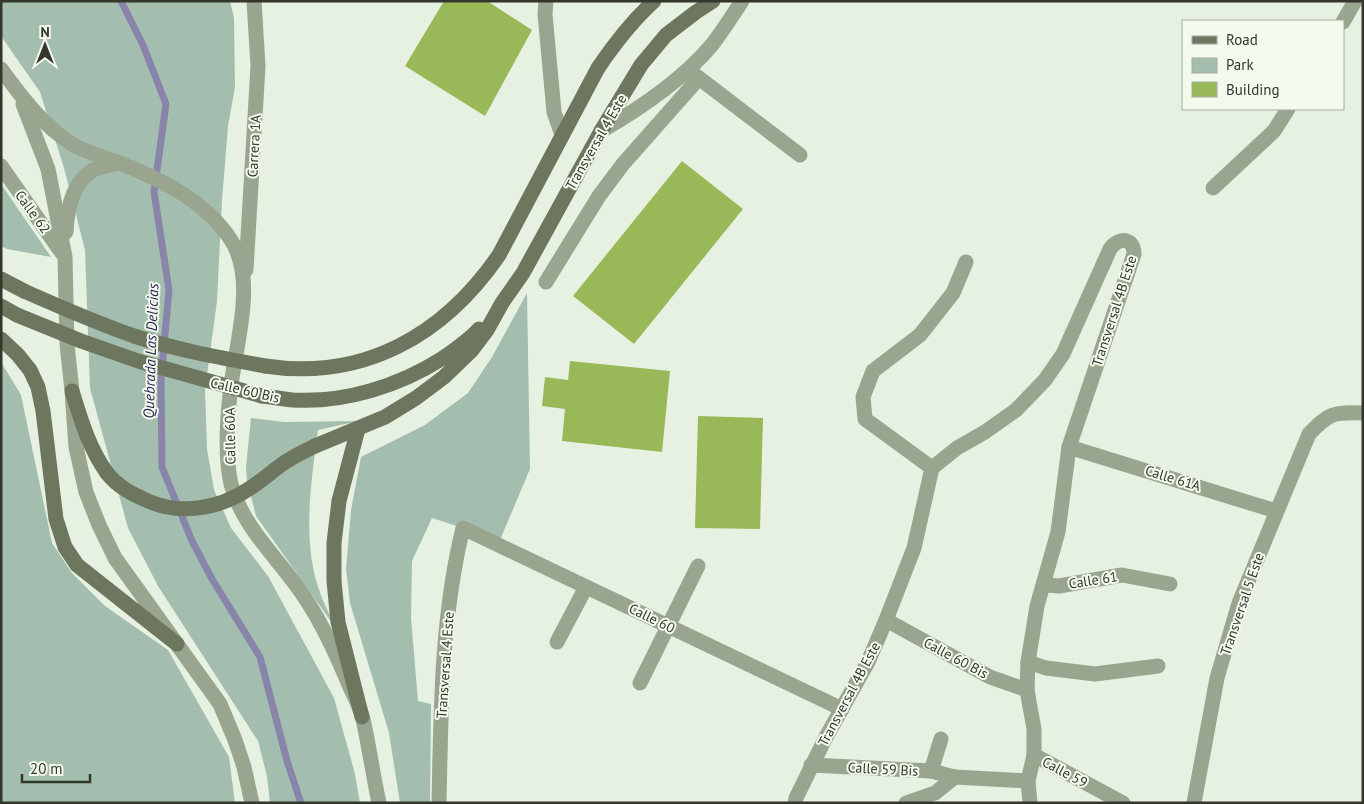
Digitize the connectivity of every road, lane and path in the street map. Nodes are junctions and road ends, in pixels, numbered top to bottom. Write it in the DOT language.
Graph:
graph roads {
  1 [pos="254,1"];
  2 [pos="546,1"];
  3 [pos="654,1"];
  4 [pos="713,1"];
  5 [pos="742,1"];
  6 [pos="1354,1"];
  7 [pos="1344,20"];
  8 [pos="1,69"];
  9 [pos="693,73"];
  10 [pos="17,91"];
  11 [pos="1287,110"];
  12 [pos="601,131"];
  13 [pos="562,135"];
  14 [pos="800,155"];
  15 [pos="120,163"];
  16 [pos="1,166"];
  17 [pos="1213,188"];
  18 [pos="64,236"];
  19 [pos="65,257"];
  20 [pos="966,262"];
  21 [pos="1,279"];
  22 [pos="546,282"];
  23 [pos="245,291"];
  24 [pos="502,303"];
  25 [pos="1,306"];
  26 [pos="1,339"];
  27 [pos="72,391"];
  28 [pos="1363,413"];
  29 [pos="358,429"];
  30 [pos="1069,447"];
  31 [pos="932,468"];
  32 [pos="1276,511"];
  33 [pos="462,528"];
  34 [pos="698,566"];
  35 [pos="1170,584"];
  36 [pos="1045,585"];
  37 [pos="586,587"];
  38 [pos="886,620"];
  39 [pos="668,626"];
  40 [pos="557,642"];
  41 [pos="177,644"];
  42 [pos="1028,662"];
  43 [pos="1158,666"];
  44 [pos="640,683"];
  45 [pos="1027,690"];
  46 [pos="842,709"];
  47 [pos="362,717"];
  48 [pos="941,738"];
  49 [pos="1034,755"];
  50 [pos="811,765"];
  51 [pos="931,771"];
  52 [pos="955,777"];
  53 [pos="1028,781"];
  54 [pos="252,803"];
  55 [pos="379,803"];
  56 [pos="439,803"];
  57 [pos="795,803"];
  58 [pos="906,803"];
  59 [pos="1030,803"];
  60 [pos="1123,803"];
  61 [pos="1194,803"];
  1 -- 23 [label="street, Carrera 1A"];
  2 -- 13 [label="street"];
  3 -- 13 [label="main road"];
  4 -- 12 [label="main road, Transversal 4 Este"];
  5 -- 9 [label="street"];
  6 -- 7 [label="street"];
  8 -- 10 [label="street, Calle 60A"];
  9 -- 12 [label="street"];
  9 -- 14 [label="street"];
  9 -- 22 [label="street"];
  10 -- 15 [label="street, Calle 60A"];
  10 -- 18 [label="street, Calle 60A"];
  11 -- 17 [label="street"];
  12 -- 24 [label="main road, Transversal 4 Este"];
  13 -- 21 [label="main road, Calle 60 Bis, bridge"];
  15 -- 18 [label="street"];
  15 -- 23 [label="street, Calle 60A"];
  16 -- 19 [label="street, Calle 62"];
  18 -- 19 [label="street"];
  19 -- 27 [label="street"];
  20 -- 31 [label="street"];
  23 -- 47 [label="street, Calle 60A"];
  24 -- 25 [label="main road, Calle 60 Bis, bridge"];
  24 -- 29 [label="main road"];
  26 -- 41 [label="main road"];
  27 -- 29 [label="main road, bridge"];
  27 -- 41 [label="street"];
  28 -- 32 [label="street, Transversal 5 Este"];
  29 -- 47 [label="main road"];
  30 -- 31 [label="street, Transversal 4B Este"];
  30 -- 32 [label="street, Calle 61A"];
  30 -- 36 [label="street, Transversal 4B Este"];
  31 -- 38 [label="street, Transversal 4B Este"];
  32 -- 61 [label="street, Transversal 5 Este"];
  33 -- 37 [label="street, Calle 60"];
  33 -- 56 [label="street, Transversal 4 Este"];
  34 -- 39 [label="street"];
  35 -- 36 [label="street, Calle 61"];
  36 -- 42 [label="street, Transversal 4B Este"];
  37 -- 39 [label="street, Calle 60"];
  37 -- 40 [label="street"];
  38 -- 45 [label="street, Calle 60 Bis"];
  38 -- 46 [label="street, Transversal 4B Este"];
  39 -- 44 [label="street"];
  39 -- 46 [label="street, Calle 60"];
  41 -- 54 [label="street"];
  42 -- 43 [label="street"];
  42 -- 45 [label="street, Transversal 4B Este"];
  45 -- 49 [label="street, Transversal 4B Este"];
  46 -- 50 [label="street, Transversal 4B Este"];
  47 -- 55 [label="street, Calle 60A"];
  48 -- 51 [label="street"];
  49 -- 53 [label="street, Transversal 4B Este"];
  49 -- 60 [label="street, Calle 59"];
  50 -- 51 [label="street, Calle 59 Bis"];
  50 -- 57 [label="street, Transversal 4B Este"];
  51 -- 52 [label="street, Calle 59 Bis"];
  52 -- 53 [label="street, Calle 59"];
  52 -- 58 [label="street"];
  53 -- 59 [label="street"];
}
